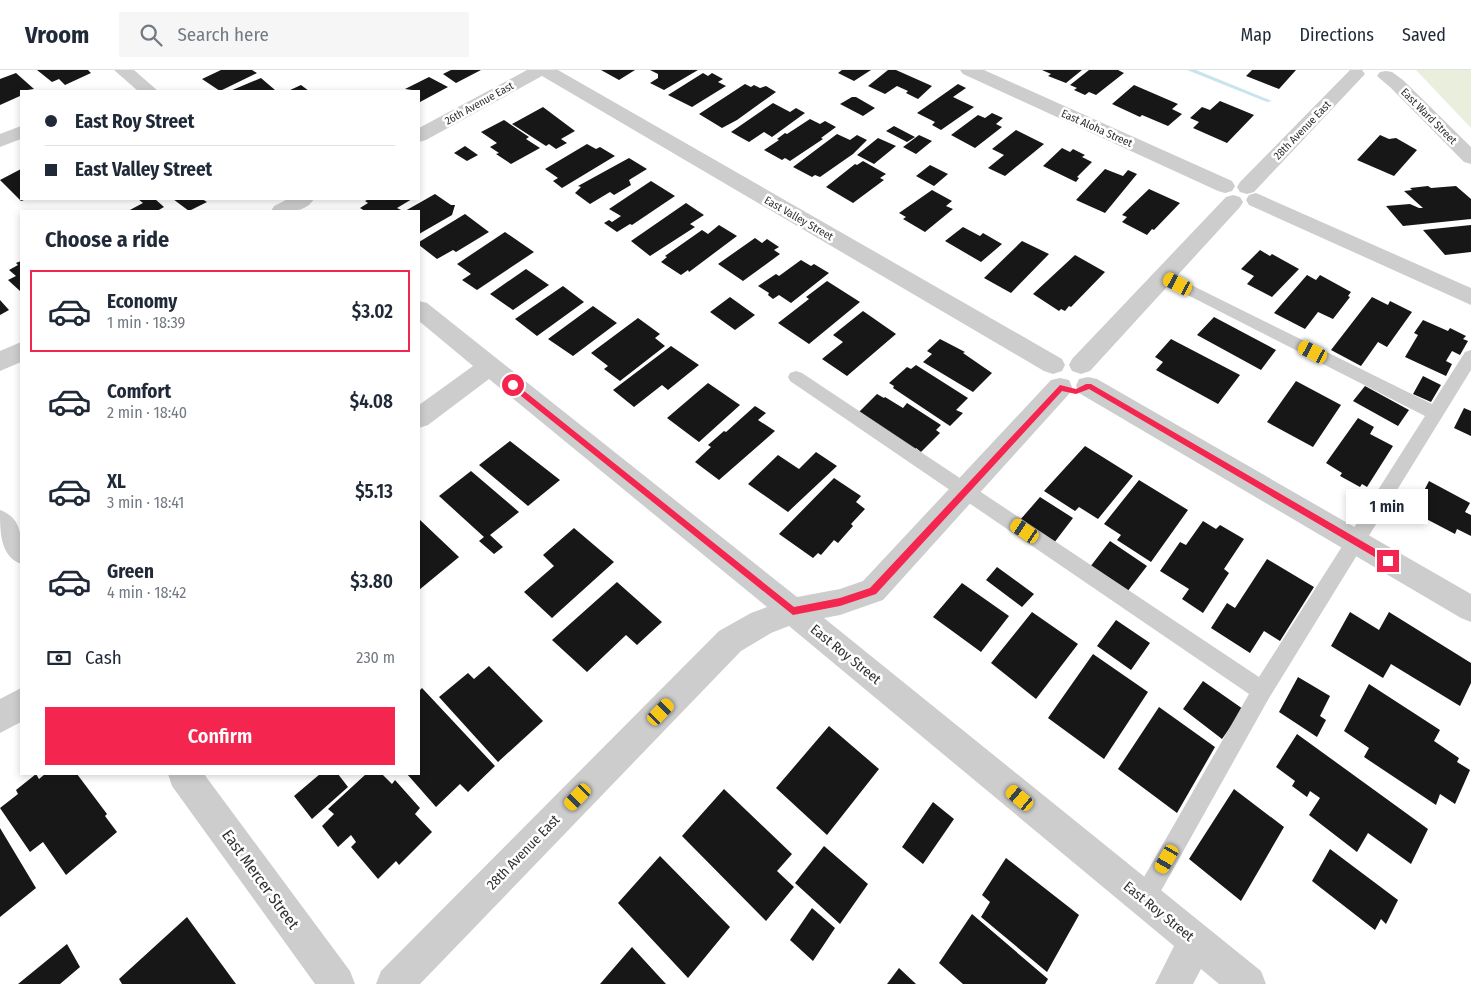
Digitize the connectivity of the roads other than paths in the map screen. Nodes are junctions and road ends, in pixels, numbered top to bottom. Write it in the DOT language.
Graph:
graph roads {
  1 [pos="540,70"];
  2 [pos="545,70"];
  3 [pos="969,70"];
  4 [pos="1353,72"];
  5 [pos="1388,73"];
  6 [pos="136,81"];
  7 [pos="115,90"];
  8 [pos="20,132"];
  9 [pos="420,135"];
  10 [pos="0,141"];
  11 [pos="1471,158"];
  12 [pos="1240,194"];
  13 [pos="1165,277"];
  14 [pos="1471,296"];
  15 [pos="420,310"];
  16 [pos="20,352"];
  17 [pos="1471,356"];
  18 [pos="0,362"];
  19 [pos="490,366"];
  20 [pos="1071,376"];
  21 [pos="796,377"];
  22 [pos="1435,413"];
  23 [pos="420,417"];
  24 [pos="966,490"];
  25 [pos="0,522"];
  26 [pos="1354,542"];
  27 [pos="20,551"];
  28 [pos="1471,609"];
  29 [pos="793,611"];
  30 [pos="1262,691"];
  31 [pos="20,704"];
  32 [pos="0,718"];
  33 [pos="185,775"];
  34 [pos="1144,899"];
  35 [pos="1196,941"];
  36 [pos="337,984"];
  37 [pos="394,984"];
  38 [pos="1173,984"];
  39 [pos="1248,984"];
  1 -- 9 [label="street, 26th Avenue East"];
  2 -- 20 [label="street, East Valley Street"];
  3 -- 12 [label="street, East Aloha Street"];
  4 -- 5 [label="street"];
  4 -- 12 [label="street, 28th Avenue East"];
  5 -- 11 [label="street, East Ward Street"];
  6 -- 7 [label="street"];
  8 -- 10 [label="street"];
  12 -- 13 [label="street, 28th Avenue East"];
  12 -- 14 [label="street, East Aloha Street"];
  13 -- 20 [label="street, 28th Avenue East"];
  13 -- 22 [label="lane"];
  15 -- 19 [label="street, East Roy Street"];
  16 -- 18 [label="street"];
  17 -- 22 [label="lane"];
  19 -- 23 [label="street"];
  19 -- 29 [label="street, East Roy Street"];
  20 -- 24 [label="street, 28th Avenue East"];
  20 -- 26 [label="street, East Valley Street"];
  21 -- 24 [label="lane"];
  22 -- 26 [label="lane"];
  24 -- 29 [label="street, 28th Avenue East"];
  24 -- 30 [label="lane"];
  25 -- 27 [label="street"];
  26 -- 28 [label="street, East Valley Street"];
  26 -- 30 [label="lane"];
  29 -- 34 [label="street, East Roy Street"];
  29 -- 37 [label="street, 28th Avenue East"];
  30 -- 34 [label="lane"];
  31 -- 32 [label="street"];
  33 -- 36 [label="street, East Mercer Street"];
  34 -- 35 [label="street, East Roy Street"];
  35 -- 38 [label="street"];
  35 -- 39 [label="street, East Roy Street"];
}
